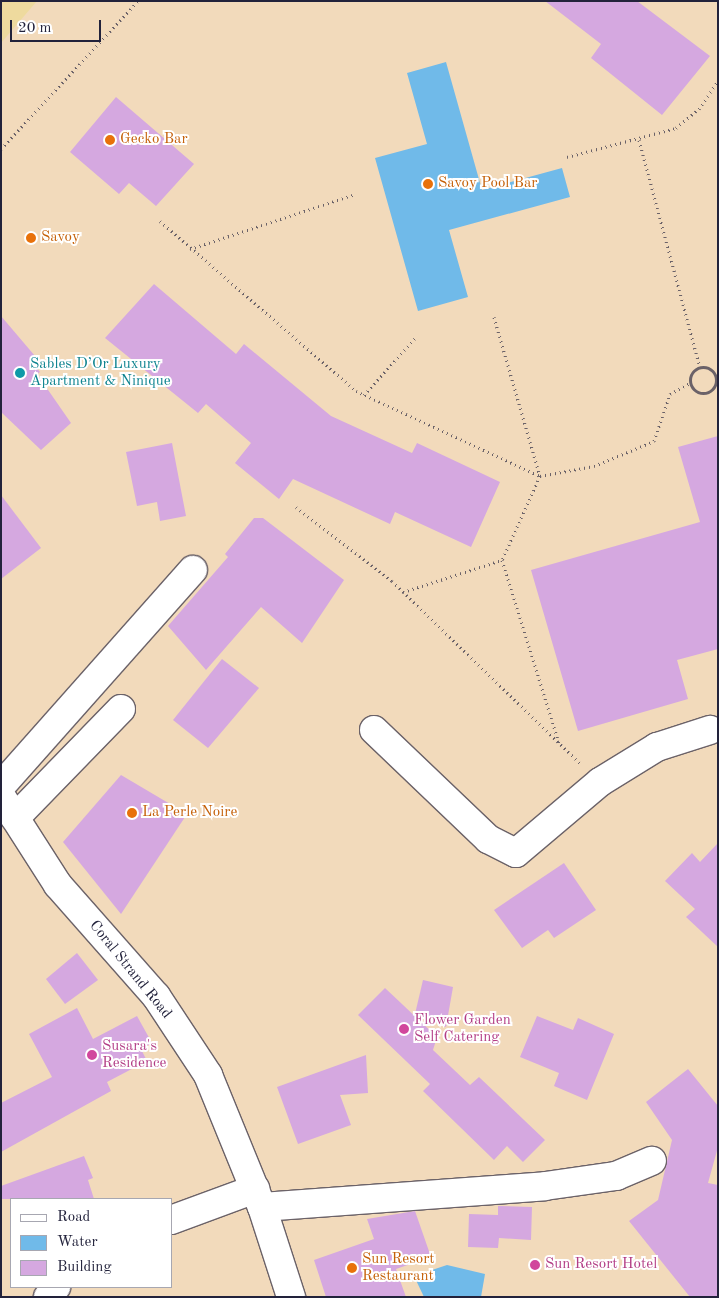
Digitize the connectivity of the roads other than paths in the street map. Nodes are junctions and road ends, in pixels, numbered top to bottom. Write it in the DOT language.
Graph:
graph roads {
  1 [pos="193,570"];
  2 [pos="121,709"];
  3 [pos="374,730"];
  4 [pos="715,731"];
  5 [pos="1,786"];
  6 [pos="1,796"];
  7 [pos="15,818"];
  8 [pos="652,1161"];
  9 [pos="258,1198"];
  10 [pos="172,1220"];
  11 [pos="291,1297"];
  1 -- 5 [label="street"];
  2 -- 7 [label="street"];
  3 -- 4 [label="street"];
  6 -- 7 [label="street, Coral Strand Road"];
  7 -- 9 [label="street, Coral Strand Road"];
  8 -- 9 [label="street"];
  9 -- 10 [label="street"];
  9 -- 11 [label="street, Coral Strand Road"];
}
